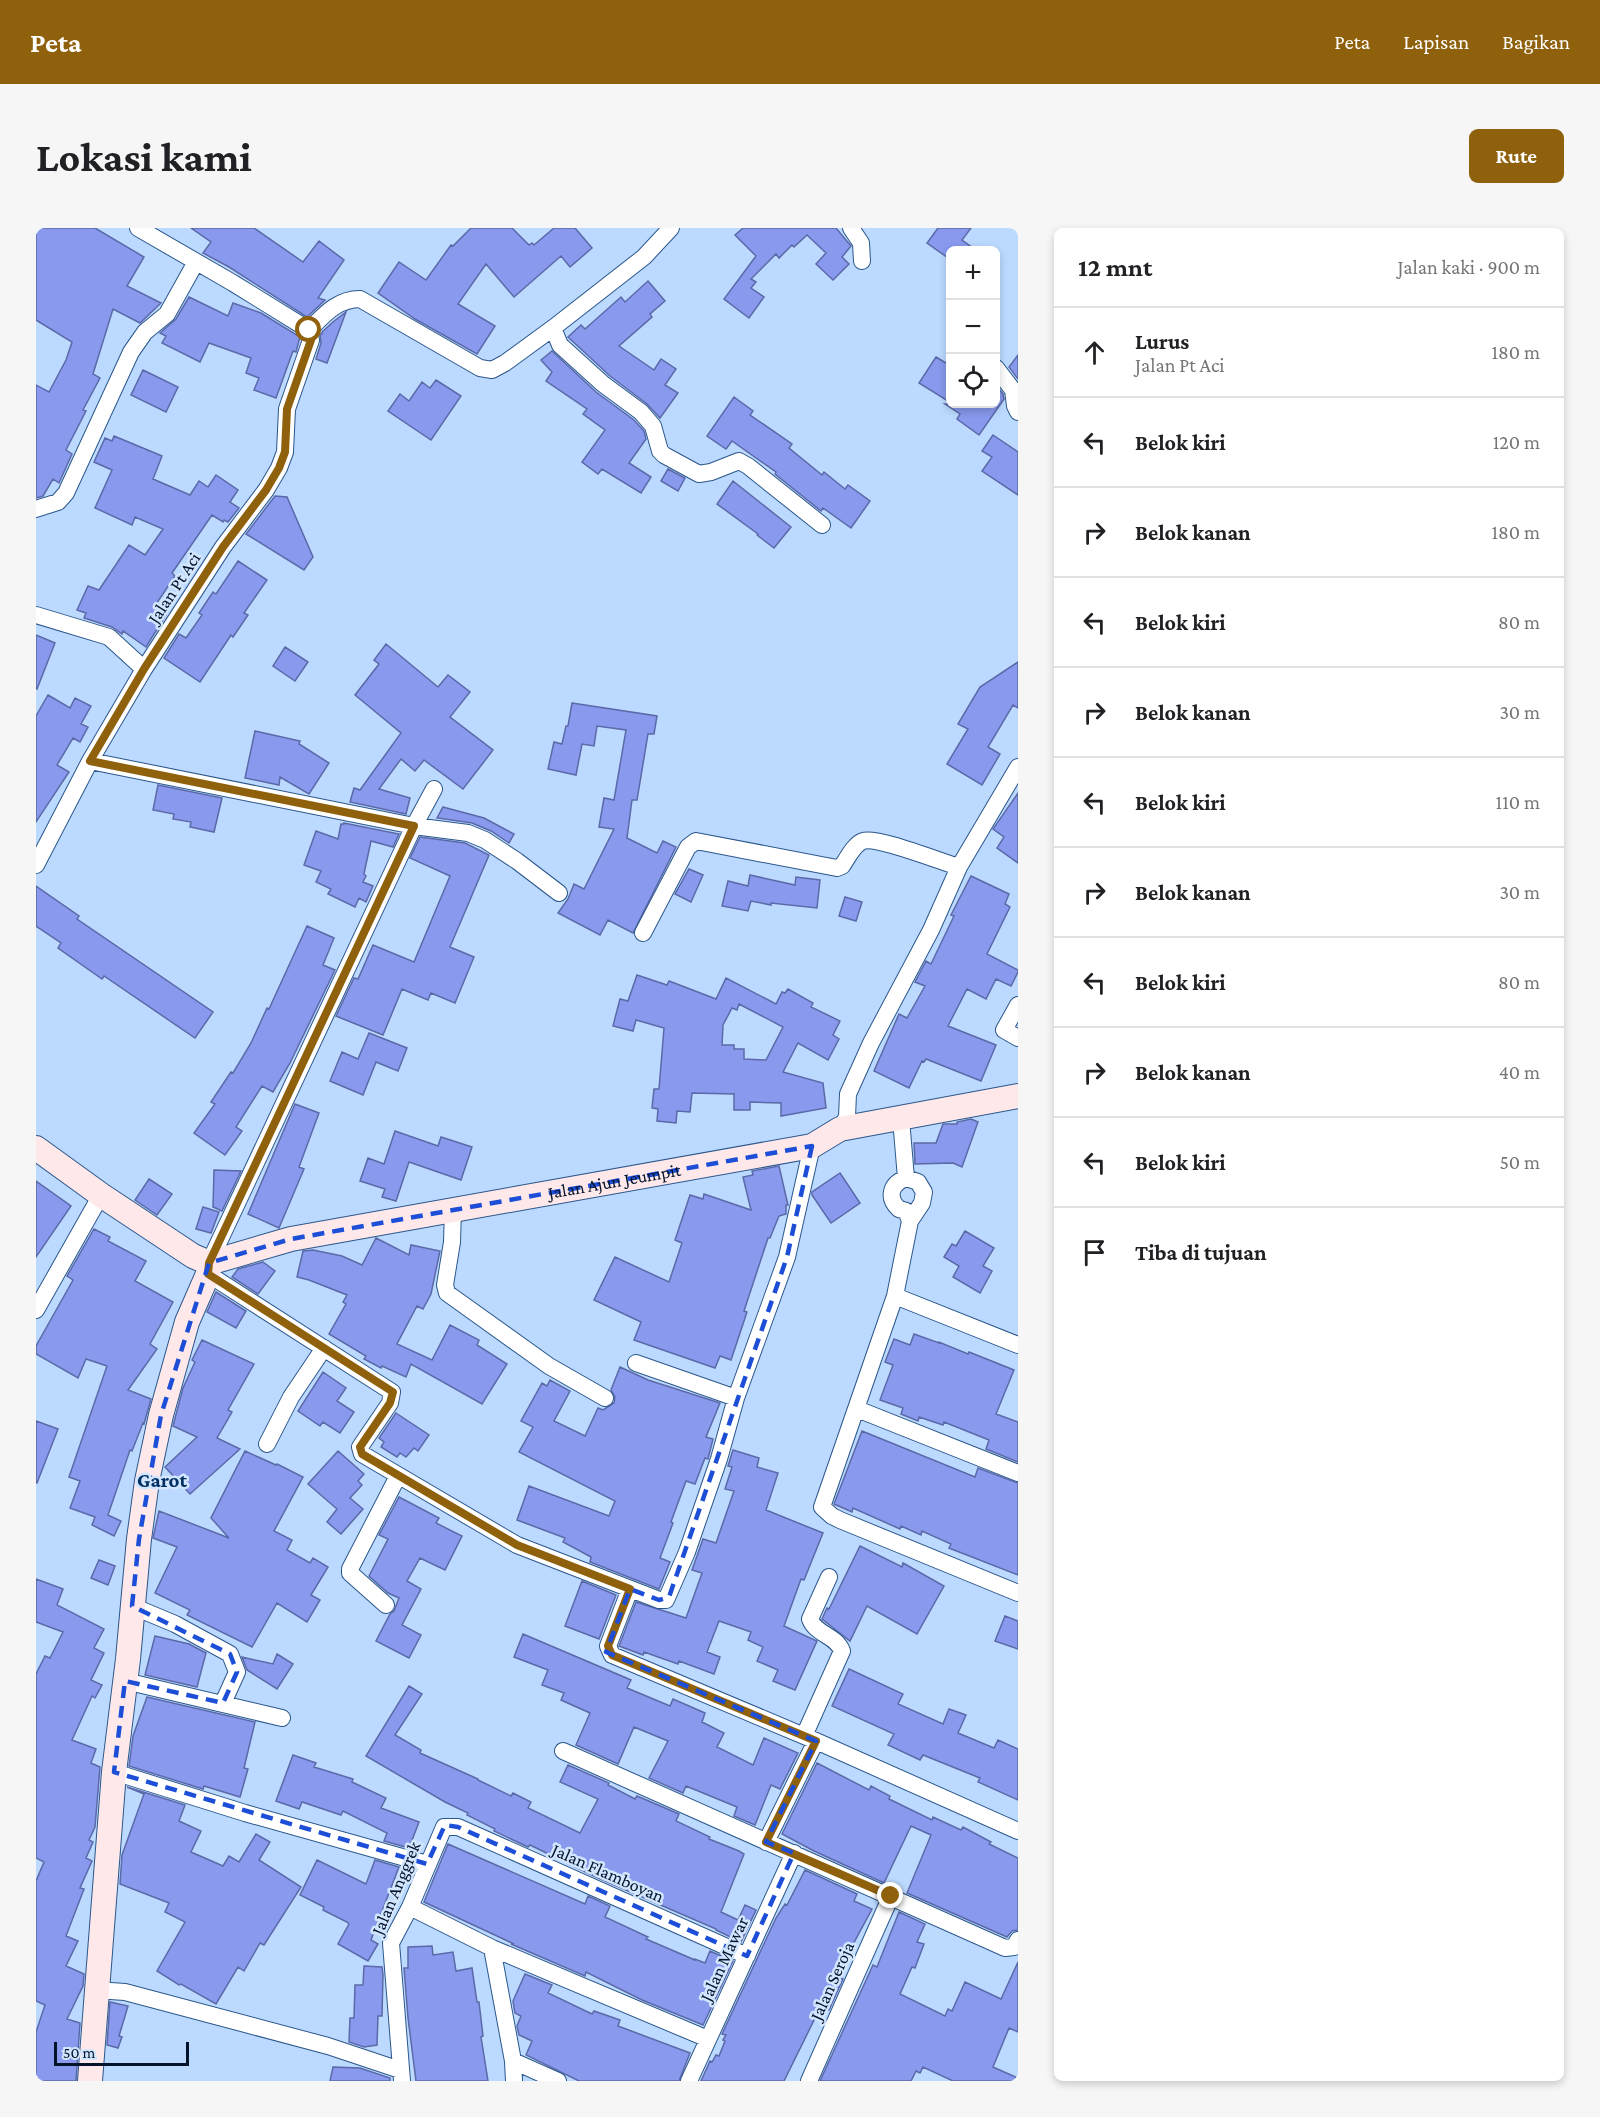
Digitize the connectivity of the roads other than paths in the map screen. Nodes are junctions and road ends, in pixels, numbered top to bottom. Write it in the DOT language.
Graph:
graph roads {
  1 [pos="138,228"];
  2 [pos="671,228"];
  3 [pos="851,228"];
  4 [pos="862,261"];
  5 [pos="196,262"];
  6 [pos="554,328"];
  7 [pos="306,329"];
  8 [pos="1000,373"];
  9 [pos="1018,411"];
  10 [pos="36,509"];
  11 [pos="822,525"];
  12 [pos="36,615"];
  13 [pos="144,669"];
  14 [pos="90,761"];
  15 [pos="1018,767"];
  16 [pos="434,789"];
  17 [pos="414,826"];
  18 [pos="36,865"];
  19 [pos="959,867"];
  20 [pos="559,893"];
  21 [pos="643,933"];
  22 [pos="1018,1005"];
  23 [pos="1018,1038"];
  24 [pos="1017,1094"];
  25 [pos="900,1119"];
  26 [pos="844,1123"];
  27 [pos="812,1146"];
  28 [pos="36,1148"];
  29 [pos="906,1178"];
  30 [pos="100,1195"];
  31 [pos="453,1210"];
  32 [pos="910,1221"];
  33 [pos="214,1255"];
  34 [pos="895,1296"];
  35 [pos="36,1310"];
  36 [pos="1018,1345"];
  37 [pos="324,1348"];
  38 [pos="636,1363"];
  39 [pos="605,1398"];
  40 [pos="736,1398"];
  41 [pos="857,1409"];
  42 [pos="267,1444"];
  43 [pos="1018,1473"];
  44 [pos="398,1476"];
  45 [pos="829,1577"];
  46 [pos="630,1589"];
  47 [pos="1018,1593"];
  48 [pos="386,1605"];
  49 [pos="132,1606"];
  50 [pos="125,1681"];
  51 [pos="223,1703"];
  52 [pos="282,1718"];
  53 [pos="810,1739"];
  54 [pos="563,1751"];
  55 [pos="114,1772"];
  56 [pos="452,1826"];
  57 [pos="1018,1831"];
  58 [pos="766,1842"];
  59 [pos="794,1853"];
  60 [pos="427,1864"];
  61 [pos="891,1896"];
  62 [pos="410,1907"];
  63 [pos="1018,1940"];
  64 [pos="492,1948"];
  65 [pos="747,1956"];
  66 [pos="96,1990"];
  67 [pos="708,2039"];
  68 [pos="513,2061"];
  69 [pos="401,2076"];
  70 [pos="90,2081"];
  71 [pos="514,2081"];
  72 [pos="558,2081"];
  73 [pos="688,2081"];
  74 [pos="809,2081"];
  1 -- 5 [label="street"];
  2 -- 6 [label="street"];
  3 -- 4 [label="street"];
  5 -- 7 [label="street"];
  5 -- 10 [label="street"];
  6 -- 7 [label="street"];
  6 -- 11 [label="street"];
  7 -- 13 [label="street, Jalan Pt Aci"];
  8 -- 9 [label="street"];
  12 -- 13 [label="street"];
  13 -- 14 [label="street, Jalan Pt Aci"];
  14 -- 17 [label="street"];
  14 -- 18 [label="street, Jalan Pt Aci"];
  15 -- 19 [label="street"];
  16 -- 17 [label="street"];
  17 -- 20 [label="street"];
  17 -- 33 [label="street"];
  19 -- 21 [label="street"];
  19 -- 26 [label="street"];
  22 -- 23 [label="street"];
  24 -- 25 [label="street, Jalan Ajun Jeumpit"];
  25 -- 26 [label="street, Jalan Ajun Jeumpit"];
  25 -- 29 [label="street"];
  26 -- 27 [label="street, Jalan Ajun Jeumpit"];
  27 -- 31 [label="street, Jalan Ajun Jeumpit"];
  27 -- 40 [label="street"];
  28 -- 30 [label="street"];
  29 -- 32 [label="street"];
  29 -- 32 [label="street"];
  30 -- 33 [label="street"];
  30 -- 35 [label="street"];
  31 -- 33 [label="street, Jalan Ajun Jeumpit"];
  31 -- 39 [label="street"];
  32 -- 34 [label="street"];
  33 -- 37 [label="street"];
  33 -- 49 [label="street"];
  34 -- 36 [label="street"];
  34 -- 41 [label="street"];
  37 -- 42 [label="street"];
  37 -- 44 [label="street"];
  38 -- 40 [label="street"];
  40 -- 46 [label="street"];
  41 -- 43 [label="street"];
  41 -- 47 [label="street"];
  44 -- 46 [label="street"];
  44 -- 48 [label="street"];
  45 -- 53 [label="street"];
  46 -- 53 [label="street"];
  49 -- 50 [label="street"];
  49 -- 51 [label="street"];
  50 -- 51 [label="street"];
  50 -- 55 [label="street"];
  51 -- 52 [label="street"];
  53 -- 57 [label="street"];
  53 -- 58 [label="street"];
  54 -- 58 [label="street"];
  55 -- 60 [label="street"];
  55 -- 66 [label="street"];
  56 -- 60 [label="street, Jalan Anggrek"];
  56 -- 65 [label="street, Jalan Flamboyan"];
  58 -- 59 [label="street"];
  59 -- 61 [label="street"];
  59 -- 65 [label="street, Jalan Mawar"];
  60 -- 62 [label="street, Jalan Anggrek"];
  61 -- 63 [label="street"];
  61 -- 74 [label="street, Jalan Seroja"];
  62 -- 64 [label="street"];
  62 -- 69 [label="street, Jalan Anggrek"];
  64 -- 67 [label="street"];
  64 -- 68 [label="street"];
  65 -- 67 [label="street, Jalan Mawar"];
  66 -- 69 [label="street"];
  66 -- 70 [label="street"];
  67 -- 73 [label="street, Jalan Mawar"];
  68 -- 71 [label="street"];
  68 -- 72 [label="street"];
}
